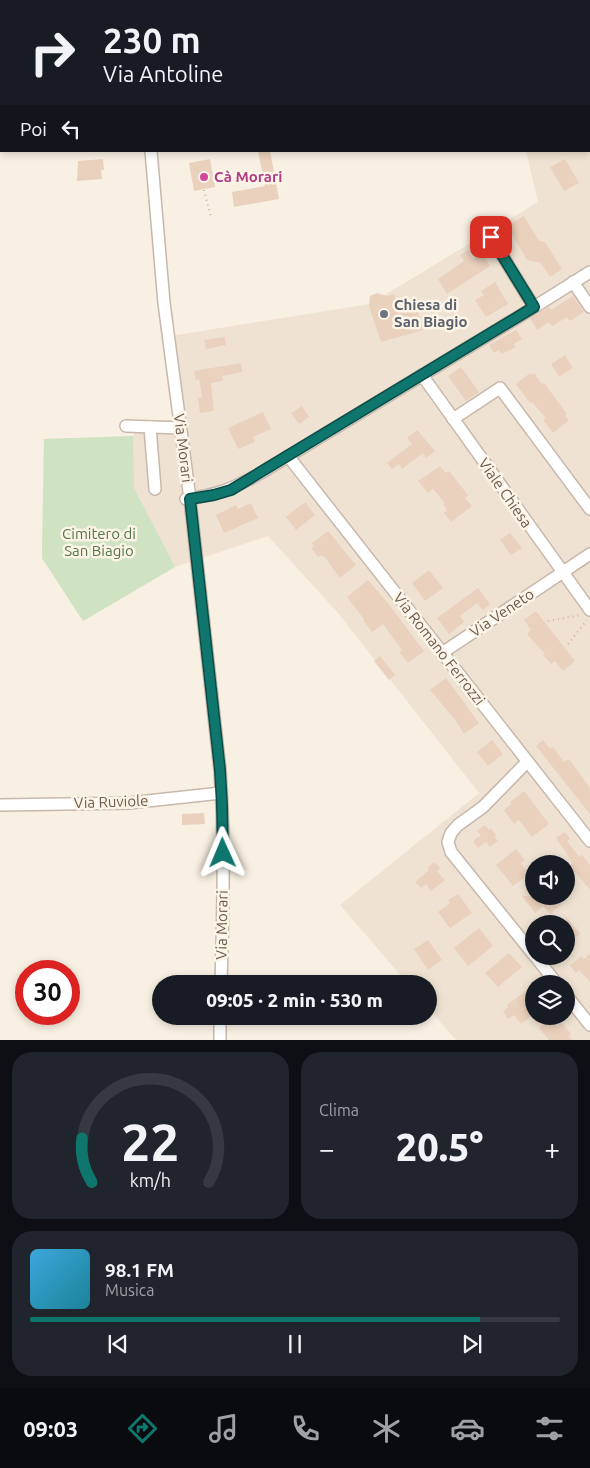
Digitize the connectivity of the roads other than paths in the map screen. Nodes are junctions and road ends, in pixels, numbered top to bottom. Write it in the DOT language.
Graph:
graph roads {
  1 [pos="151,152"];
  2 [pos="491,237"];
  3 [pos="590,272"];
  4 [pos="573,282"];
  5 [pos="534,307"];
  6 [pos="590,307"];
  7 [pos="422,375"];
  8 [pos="453,419"];
  9 [pos="126,426"];
  10 [pos="150,427"];
  11 [pos="180,428"];
  12 [pos="288,456"];
  13 [pos="154,489"];
  14 [pos="188,499"];
  15 [pos="590,509"];
  16 [pos="590,554"];
  17 [pos="562,573"];
  18 [pos="586,612"];
  19 [pos="442,653"];
  20 [pos="528,762"];
  21 [pos="221,793"];
  22 [pos="0,805"];
  23 [pos="590,841"];
  24 [pos="525,945"];
  25 [pos="541,965"];
  26 [pos="221,975"];
  27 [pos="550,975"];
  28 [pos="575,1006"];
  29 [pos="220,1025"];
  30 [pos="590,1025"];
  31 [pos="220,1040"];
  1 -- 11 [label="street, Via Morari"];
  2 -- 5 [label="street"];
  3 -- 4 [label="street"];
  4 -- 5 [label="street"];
  4 -- 6 [label="street"];
  5 -- 7 [label="street"];
  7 -- 8 [label="street, Viale Chiesa"];
  7 -- 12 [label="street"];
  8 -- 15 [label="street"];
  8 -- 17 [label="street, Viale Chiesa"];
  9 -- 10 [label="street"];
  10 -- 11 [label="street"];
  10 -- 13 [label="street"];
  11 -- 14 [label="street, Via Morari"];
  12 -- 14 [label="street"];
  12 -- 19 [label="street, Via Romano Ferrozzi"];
  14 -- 21 [label="street, Via Morari"];
  16 -- 17 [label="street, Via Veneto"];
  17 -- 18 [label="street, Viale Chiesa"];
  17 -- 19 [label="street, Via Veneto"];
  19 -- 20 [label="street, Via Romano Ferrozzi"];
  20 -- 23 [label="street, Via Romano Ferrozzi"];
  20 -- 24 [label="street"];
  21 -- 22 [label="street, Via Ruviole"];
  21 -- 26 [label="street, Via Morari"];
  25 -- 27 [label="street"];
  28 -- 30 [label="street"];
  29 -- 31 [label="street"];
}
